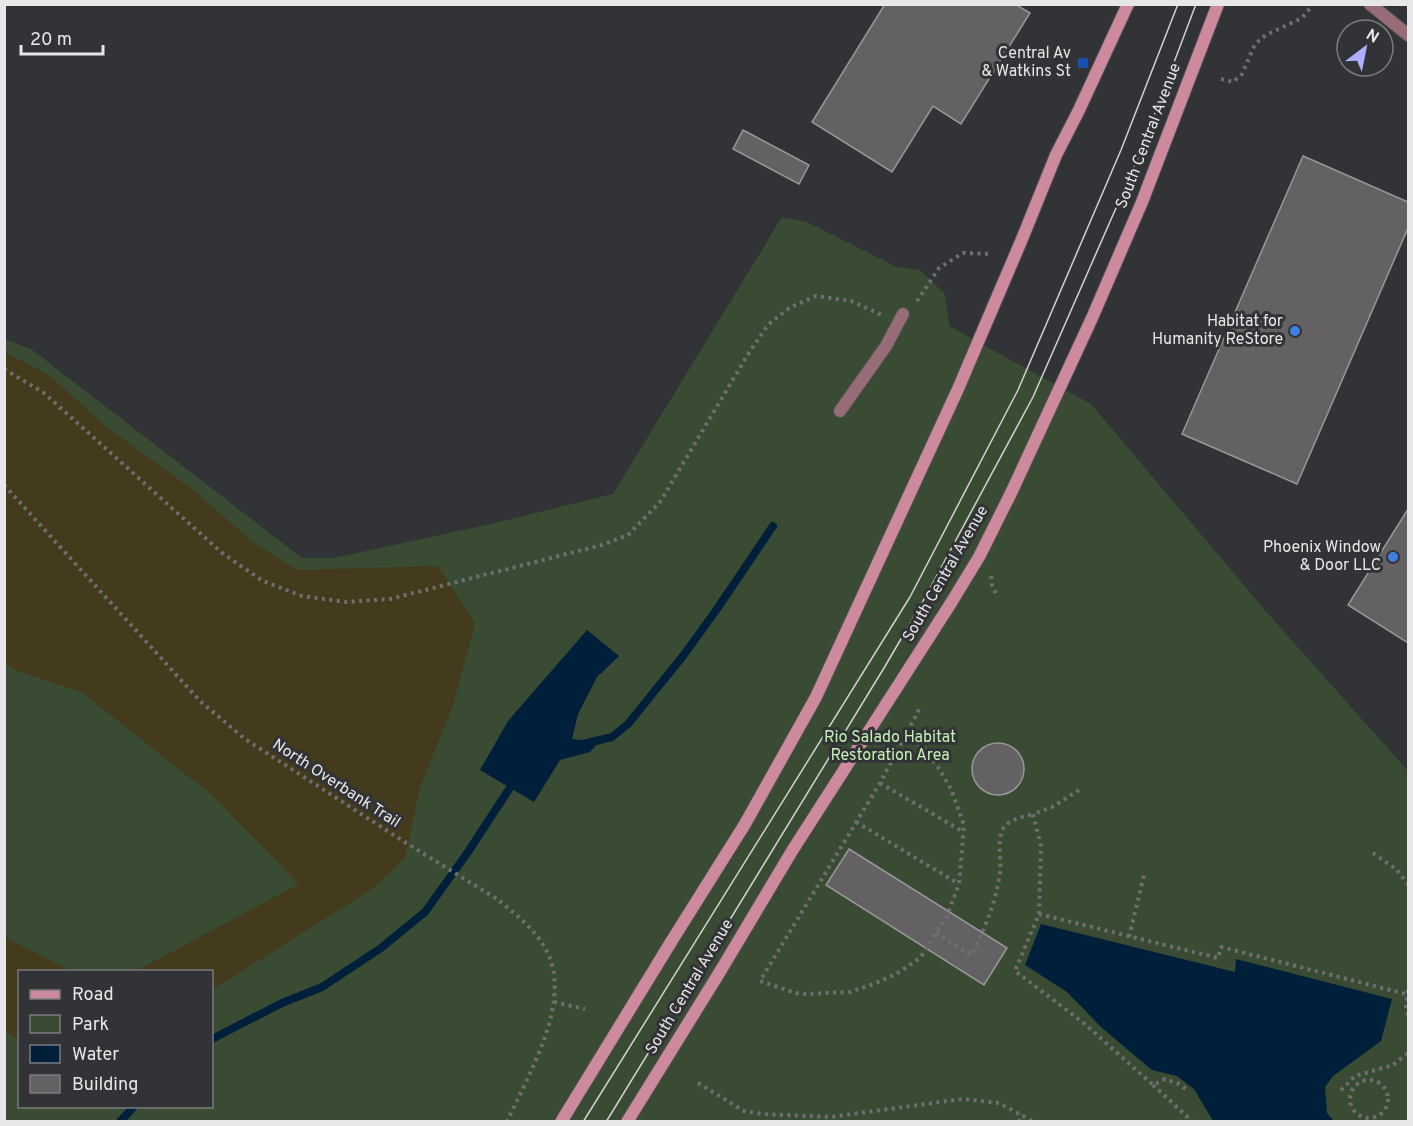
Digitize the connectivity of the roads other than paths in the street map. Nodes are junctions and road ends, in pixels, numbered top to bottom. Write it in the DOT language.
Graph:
graph roads {
  1 [pos="1128,4"];
  2 [pos="1218,4"];
  3 [pos="1370,4"];
  4 [pos="1408,35"];
  5 [pos="903,314"];
  6 [pos="840,411"];
  7 [pos="561,1122"];
  8 [pos="627,1122"];
  1 -- 7 [label="main road, bridge"];
  2 -- 8 [label="main road, South Central Avenue, bridge"];
  3 -- 4 [label="street"];
  5 -- 6 [label="street"];
}
